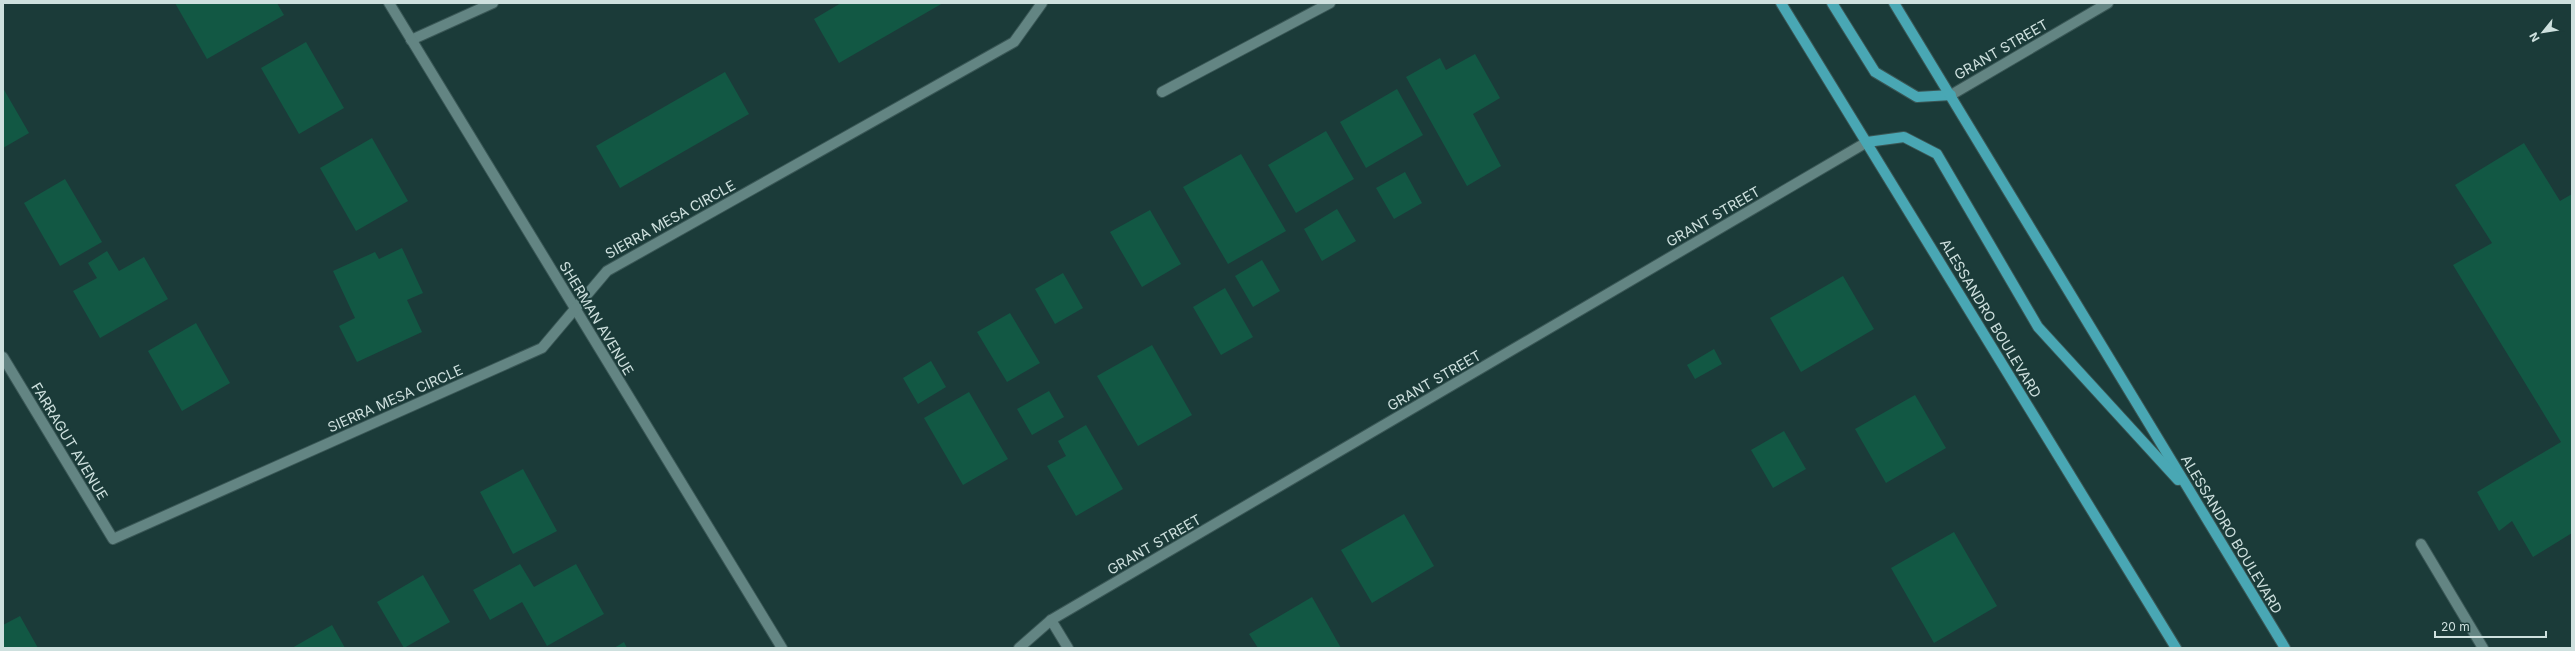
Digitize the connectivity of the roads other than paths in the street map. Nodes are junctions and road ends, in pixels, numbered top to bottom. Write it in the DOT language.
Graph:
graph roads {
  1 [pos="389,3"];
  2 [pos="492,3"];
  3 [pos="1042,3"];
  4 [pos="1330,3"];
  5 [pos="1781,3"];
  6 [pos="1832,3"];
  7 [pos="1894,3"];
  8 [pos="2108,3"];
  9 [pos="411,40"];
  10 [pos="1162,92"];
  11 [pos="1950,95"];
  12 [pos="1867,142"];
  13 [pos="575,309"];
  14 [pos="3,357"];
  15 [pos="2193,497"];
  16 [pos="113,539"];
  17 [pos="2421,544"];
  18 [pos="1051,620"];
  19 [pos="782,648"];
  20 [pos="1019,648"];
  21 [pos="1068,648"];
  22 [pos="2176,648"];
  23 [pos="2285,648"];
  24 [pos="2483,648"];
  1 -- 9 [label="street, SHERMAN AVENUE"];
  2 -- 9 [label="street"];
  3 -- 13 [label="street, SIERRA MESA CIRCLE"];
  4 -- 10 [label="street"];
  5 -- 12 [label="main road, ALESSANDRO BOULEVARD"];
  6 -- 11 [label="main road"];
  7 -- 11 [label="main road, ALESSANDRO BOULEVARD"];
  8 -- 11 [label="street, GRANT STREET"];
  9 -- 13 [label="street, SHERMAN AVENUE"];
  11 -- 15 [label="main road, ALESSANDRO BOULEVARD"];
  12 -- 15 [label="main road"];
  12 -- 18 [label="street, GRANT STREET"];
  12 -- 22 [label="main road, ALESSANDRO BOULEVARD"];
  13 -- 16 [label="street, SIERRA MESA CIRCLE"];
  13 -- 19 [label="street, SHERMAN AVENUE"];
  14 -- 16 [label="street, FARRAGUT AVENUE"];
  15 -- 23 [label="main road, ALESSANDRO BOULEVARD"];
  17 -- 24 [label="street"];
  18 -- 20 [label="street, GRANT STREET"];
  18 -- 21 [label="street"];
}
